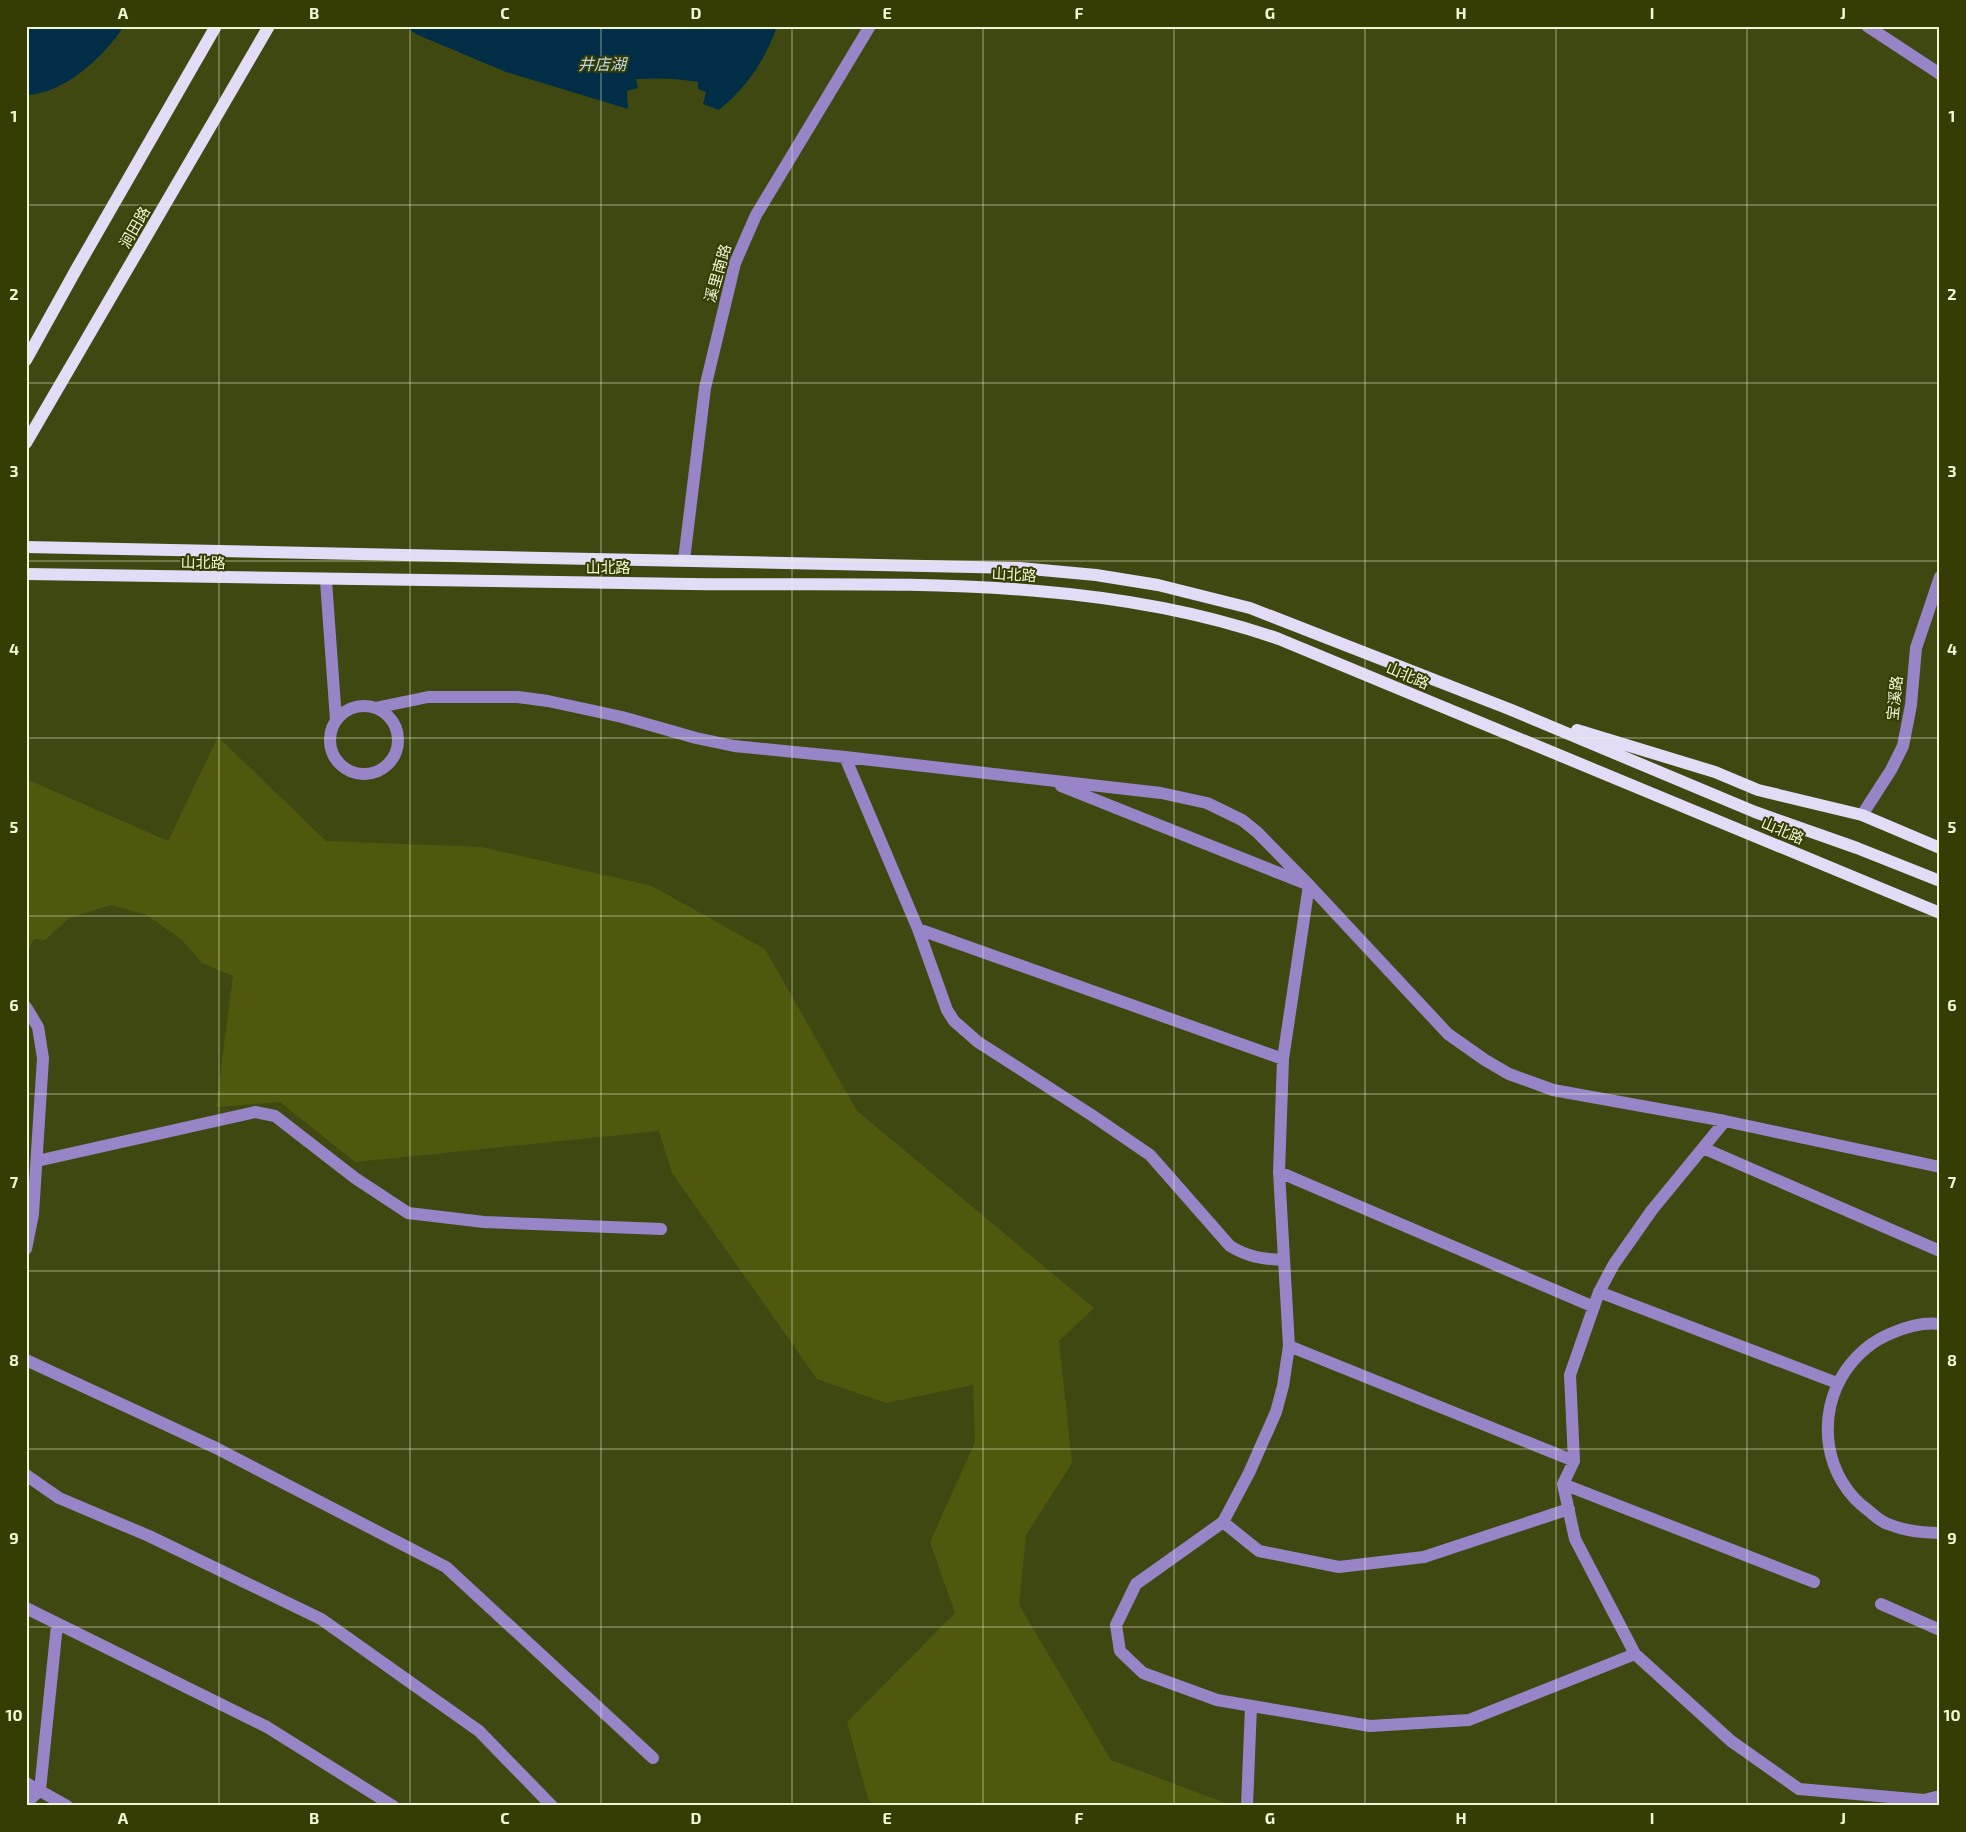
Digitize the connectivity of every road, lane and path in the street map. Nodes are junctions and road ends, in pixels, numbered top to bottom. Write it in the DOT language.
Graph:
graph roads {
  1 [pos="216,26"];
  2 [pos="269,26"];
  3 [pos="870,26"];
  4 [pos="1867,26"];
  5 [pos="1940,74"];
  6 [pos="26,360"];
  7 [pos="26,443"];
  8 [pos="26,547"];
  9 [pos="684,560"];
  10 [pos="26,574"];
  11 [pos="1940,578"];
  12 [pos="326,581"];
  13 [pos="375,708"];
  14 [pos="1509,709"];
  15 [pos="336,720"];
  16 [pos="845,756"];
  17 [pos="1046,779"];
  18 [pos="1862,815"];
  19 [pos="1940,848"];
  20 [pos="1940,881"];
  21 [pos="1309,885"];
  22 [pos="1940,913"];
  23 [pos="918,929"];
  24 [pos="26,1007"];
  25 [pos="1283,1059"];
  26 [pos="1726,1121"];
  27 [pos="1703,1148"];
  28 [pos="37,1161"];
  29 [pos="1940,1167"];
  30 [pos="1279,1172"];
  31 [pos="661,1229"];
  32 [pos="26,1249"];
  33 [pos="1940,1251"];
  34 [pos="1283,1260"];
  35 [pos="1599,1292"];
  36 [pos="1594,1307"];
  37 [pos="1940,1324"];
  38 [pos="1289,1346"];
  39 [pos="26,1360"];
  40 [pos="1837,1383"];
  41 [pos="1574,1461"];
  42 [pos="26,1475"];
  43 [pos="1563,1484"];
  44 [pos="1569,1509"];
  45 [pos="1223,1522"];
  46 [pos="1940,1533"];
  47 [pos="1814,1582"];
  48 [pos="1881,1604"];
  49 [pos="26,1608"];
  50 [pos="58,1625"];
  51 [pos="1940,1630"];
  52 [pos="1635,1654"];
  53 [pos="1251,1706"];
  54 [pos="654,1758"];
  55 [pos="26,1782"];
  56 [pos="40,1790"];
  57 [pos="1940,1796"];
  58 [pos="26,1803"];
  59 [pos="68,1806"];
  60 [pos="393,1806"];
  61 [pos="552,1806"];
  62 [pos="1247,1806"];
  1 -- 6 [label="main road, 涧田路"];
  2 -- 7 [label="main road, 涧田路"];
  3 -- 9 [label="street, 溪里南路"];
  4 -- 5 [label="street"];
  8 -- 9 [label="main road, 山北路"];
  9 -- 14 [label="main road, 山北路"];
  10 -- 12 [label="main road, 山北路"];
  11 -- 18 [label="street, 宝溪路"];
  12 -- 15 [label="street"];
  12 -- 22 [label="main road, 山北路"];
  13 -- 15 [label="street"];
  13 -- 15 [label="street"];
  13 -- 16 [label="street"];
  14 -- 18 [label="main road"];
  14 -- 20 [label="main road, 山北路"];
  16 -- 17 [label="street"];
  16 -- 23 [label="street"];
  17 -- 21 [label="street"];
  17 -- 21 [label="street"];
  18 -- 19 [label="main road"];
  21 -- 25 [label="street"];
  21 -- 26 [label="street"];
  23 -- 25 [label="street"];
  23 -- 34 [label="street"];
  24 -- 28 [label="street"];
  25 -- 30 [label="street"];
  26 -- 27 [label="street"];
  26 -- 29 [label="street"];
  27 -- 33 [label="street"];
  27 -- 35 [label="street"];
  28 -- 31 [label="street"];
  28 -- 32 [label="street"];
  30 -- 34 [label="street"];
  30 -- 36 [label="street"];
  34 -- 38 [label="street"];
  35 -- 36 [label="street"];
  35 -- 40 [label="street"];
  36 -- 41 [label="street"];
  37 -- 40 [label="street"];
  38 -- 41 [label="street"];
  38 -- 45 [label="street"];
  39 -- 54 [label="street"];
  40 -- 46 [label="street"];
  41 -- 43 [label="street"];
  42 -- 61 [label="street"];
  43 -- 44 [label="street"];
  43 -- 47 [label="street"];
  44 -- 45 [label="street"];
  44 -- 52 [label="street"];
  45 -- 53 [label="street"];
  48 -- 51 [label="street"];
  49 -- 50 [label="street"];
  50 -- 56 [label="street"];
  50 -- 60 [label="street"];
  52 -- 53 [label="street"];
  52 -- 57 [label="street"];
  53 -- 62 [label="street"];
  55 -- 56 [label="street"];
  56 -- 58 [label="street"];
  56 -- 59 [label="street"];
}
